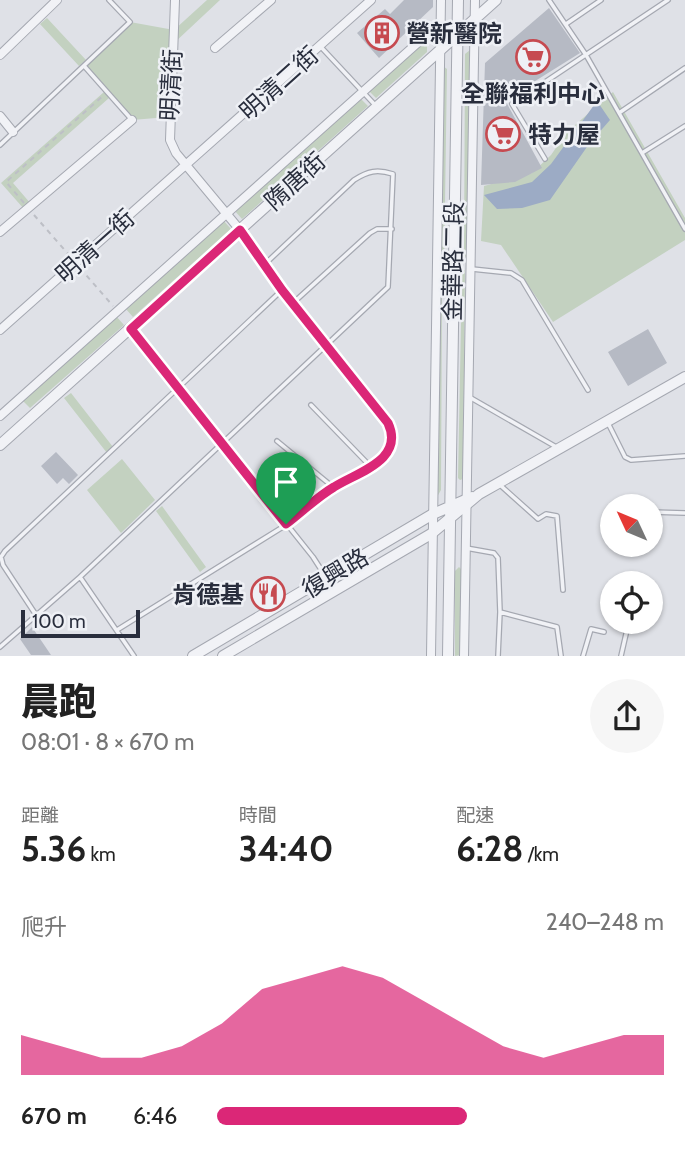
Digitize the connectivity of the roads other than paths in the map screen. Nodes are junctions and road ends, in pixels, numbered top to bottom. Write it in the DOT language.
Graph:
graph roads {
  1 [pos="57,0"];
  2 [pos="108,0"];
  3 [pos="175,0"];
  4 [pos="254,0"];
  5 [pos="271,0"];
  6 [pos="371,0"];
  7 [pos="441,0"];
  8 [pos="458,0"];
  9 [pos="475,0"];
  10 [pos="496,0"];
  11 [pos="549,0"];
  12 [pos="600,0"];
  13 [pos="668,0"];
  14 [pos="261,8"];
  15 [pos="474,19"];
  16 [pos="441,22"];
  17 [pos="566,24"];
  18 [pos="458,34"];
  19 [pos="0,42"];
  20 [pos="320,46"];
  21 [pos="215,48"];
  22 [pos="440,49"];
  23 [pos="4,52"];
  24 [pos="586,55"];
  25 [pos="86,67"];
  26 [pos="685,68"];
  27 [pos="362,91"];
  28 [pos="377,107"];
  29 [pos="619,113"];
  30 [pos="0,116"];
  31 [pos="132,120"];
  32 [pos="685,126"];
  33 [pos="13,132"];
  34 [pos="0,145"];
  35 [pos="642,153"];
  36 [pos="545,159"];
  37 [pos="186,165"];
  38 [pos="226,213"];
  39 [pos="392,229"];
  40 [pos="685,229"];
  41 [pos="240,230"];
  42 [pos="0,232"];
  43 [pos="265,264"];
  44 [pos="470,268"];
  45 [pos="282,290"];
  46 [pos="293,303"];
  47 [pos="1,326"];
  48 [pos="131,329"];
  49 [pos="326,344"];
  50 [pos="685,377"];
  51 [pos="588,390"];
  52 [pos="178,391"];
  53 [pos="468,397"];
  54 [pos="311,405"];
  55 [pos="0,416"];
  56 [pos="607,421"];
  57 [pos="277,441"];
  58 [pos="220,442"];
  59 [pos="0,446"];
  60 [pos="560,449"];
  61 [pos="685,456"];
  62 [pos="371,467"];
  63 [pos="499,483"];
  64 [pos="333,487"];
  65 [pos="465,502"];
  66 [pos="448,507"];
  67 [pos="663,512"];
  68 [pos="685,513"];
  69 [pos="433,514"];
  70 [pos="449,521"];
  71 [pos="286,524"];
  72 [pos="431,534"];
  73 [pos="464,548"];
  74 [pos="80,577"];
  75 [pos="327,578"];
  76 [pos="334,590"];
  77 [pos="563,590"];
  78 [pos="500,612"];
  79 [pos="36,615"];
  80 [pos="117,630"];
  81 [pos="600,631"];
  82 [pos="626,634"];
  83 [pos="0,647"];
  84 [pos="226,655"];
  85 [pos="134,656"];
  86 [pos="193,656"];
  87 [pos="431,656"];
  88 [pos="448,656"];
  89 [pos="464,656"];
  90 [pos="498,656"];
  91 [pos="561,656"];
  92 [pos="583,656"];
  93 [pos="621,656"];
  1 -- 23 [label="street"];
  2 -- 25 [label="lane"];
  3 -- 37 [label="street, 明清街"];
  4 -- 14 [label="street"];
  5 -- 14 [label="street"];
  6 -- 20 [label="street, 明清二街"];
  7 -- 16 [label="street, 金華路二段"];
  8 -- 18 [label="street, 金華路二段"];
  9 -- 15 [label="street, 金華路二段"];
  10 -- 15 [label="street, 隋唐街"];
  11 -- 17 [label="lane"];
  12 -- 17 [label="lane"];
  13 -- 24 [label="lane"];
  14 -- 21 [label="street"];
  15 -- 18 [label="street, 隋唐街"];
  15 -- 44 [label="street, 金華路二段"];
  16 -- 22 [label="street, 金華路二段"];
  16 -- 27 [label="street, 隋唐街"];
  17 -- 24 [label="lane"];
  18 -- 22 [label="street, 隋唐街"];
  18 -- 66 [label="street, 金華路二段"];
  19 -- 23 [label="street"];
  20 -- 27 [label="lane"];
  20 -- 37 [label="street, 明清二街"];
  22 -- 28 [label="street, 隋唐街"];
  22 -- 69 [label="street, 金華路二段"];
  24 -- 29 [label="lane"];
  24 -- 36 [label="lane"];
  25 -- 31 [label="lane"];
  25 -- 33 [label="lane"];
  26 -- 29 [label="lane"];
  27 -- 28 [label="lane"];
  27 -- 38 [label="street, 隋唐街"];
  28 -- 41 [label="street, 隋唐街"];
  29 -- 35 [label="lane"];
  30 -- 33 [label="street"];
  31 -- 42 [label="street"];
  32 -- 35 [label="lane"];
  33 -- 34 [label="lane"];
  35 -- 40 [label="lane"];
  37 -- 38 [label="street, 明清街"];
  37 -- 47 [label="street, 明清一街"];
  38 -- 41 [label="street, 明清街"];
  38 -- 55 [label="street, 隋唐街"];
  39 -- 43 [label="lane"];
  39 -- 46 [label="lane"];
  39 -- 49 [label="lane"];
  41 -- 43 [label="lane"];
  41 -- 48 [label="street, 隋唐街"];
  43 -- 45 [label="lane"];
  44 -- 51 [label="lane, 金華路二段"];
  44 -- 53 [label="street, 金華路二段"];
  45 -- 46 [label="lane"];
  45 -- 52 [label="lane"];
  46 -- 49 [label="lane"];
  48 -- 52 [label="lane"];
  48 -- 59 [label="street, 隋唐街"];
  49 -- 58 [label="lane"];
  49 -- 62 [label="lane"];
  50 -- 56 [label="street, 復興路"];
  52 -- 58 [label="lane"];
  52 -- 79 [label="lane"];
  53 -- 60 [label="lane"];
  53 -- 65 [label="street, 金華路二段"];
  54 -- 62 [label="lane"];
  56 -- 60 [label="street, 復興路"];
  56 -- 61 [label="lane"];
  57 -- 64 [label="lane"];
  58 -- 71 [label="lane"];
  58 -- 74 [label="lane"];
  60 -- 63 [label="street, 復興路"];
  62 -- 64 [label="lane"];
  63 -- 65 [label="street, 復興路"];
  63 -- 77 [label="lane"];
  64 -- 71 [label="lane"];
  65 -- 66 [label="street, 復興路"];
  65 -- 70 [label="street, 復興路"];
  65 -- 73 [label="street, 金華路二段"];
  66 -- 69 [label="street, 復興路"];
  66 -- 70 [label="street, 金華路二段"];
  67 -- 68 [label="lane"];
  69 -- 72 [label="street, 金華路二段"];
  69 -- 75 [label="street, 復興路"];
  70 -- 72 [label="street, 復興路"];
  70 -- 88 [label="street, 金華路二段"];
  71 -- 75 [label="lane"];
  71 -- 80 [label="lane"];
  72 -- 76 [label="street, 復興路"];
  72 -- 87 [label="street, 金華路二段"];
  73 -- 78 [label="lane"];
  73 -- 89 [label="street, 金華路二段"];
  74 -- 79 [label="lane"];
  74 -- 80 [label="lane"];
  75 -- 76 [label="lane"];
  75 -- 86 [label="street, 復興路"];
  76 -- 84 [label="street, 復興路"];
  78 -- 90 [label="lane"];
  78 -- 91 [label="lane"];
  79 -- 83 [label="lane"];
  80 -- 85 [label="lane"];
  81 -- 92 [label="lane"];
  82 -- 93 [label="lane"];
}
